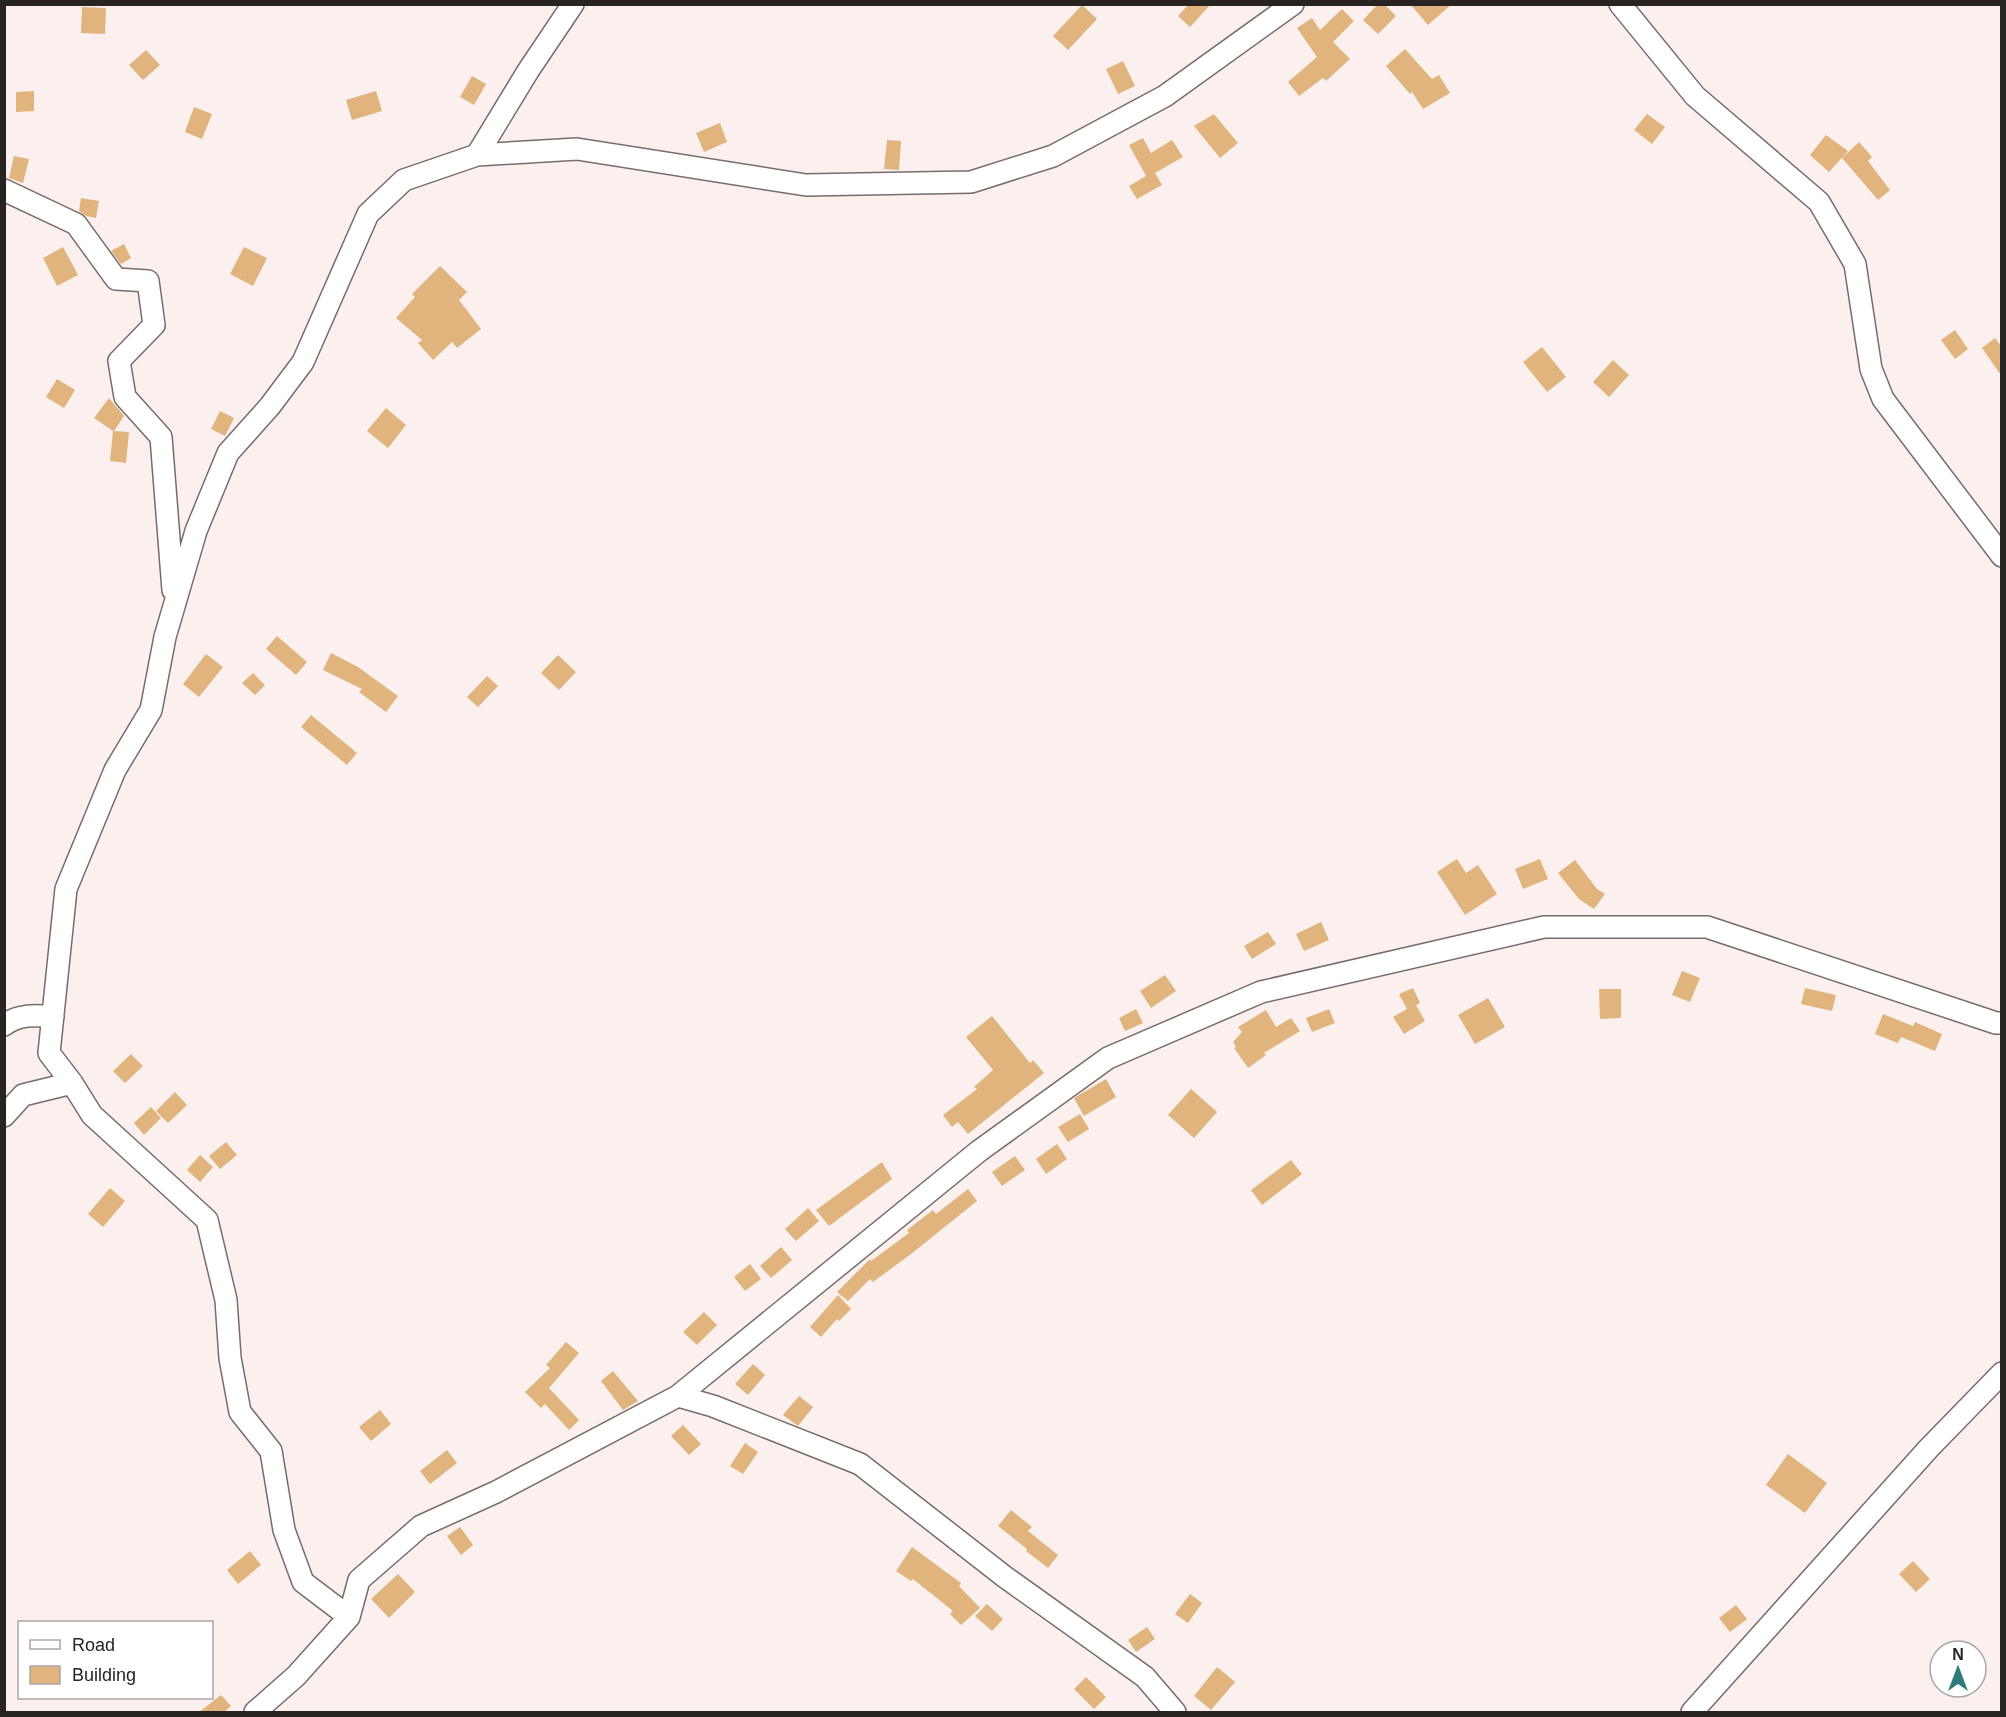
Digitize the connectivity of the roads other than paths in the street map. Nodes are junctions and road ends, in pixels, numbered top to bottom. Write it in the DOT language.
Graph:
graph roads {
  1 [pos="573,4"];
  2 [pos="1293,4"];
  3 [pos="1620,4"];
  4 [pos="477,155"];
  5 [pos="4,190"];
  6 [pos="2001,556"];
  7 [pos="174,606"];
  8 [pos="53,1017"];
  9 [pos="2001,1023"];
  10 [pos="4,1025"];
  11 [pos="72,1083"];
  12 [pos="4,1116"];
  13 [pos="2001,1372"];
  14 [pos="678,1396"];
  15 [pos="349,1617"];
  16 [pos="255,1713"];
  17 [pos="1175,1713"];
  18 [pos="1692,1713"];
  1 -- 4 [label="street"];
  2 -- 4 [label="street"];
  3 -- 6 [label="street"];
  4 -- 7 [label="street"];
  5 -- 7 [label="street"];
  7 -- 8 [label="street"];
  8 -- 10 [label="street"];
  8 -- 11 [label="street"];
  9 -- 14 [label="street"];
  11 -- 12 [label="street"];
  11 -- 15 [label="street"];
  13 -- 18 [label="street"];
  14 -- 15 [label="street"];
  14 -- 17 [label="street"];
  15 -- 16 [label="street"];
}
